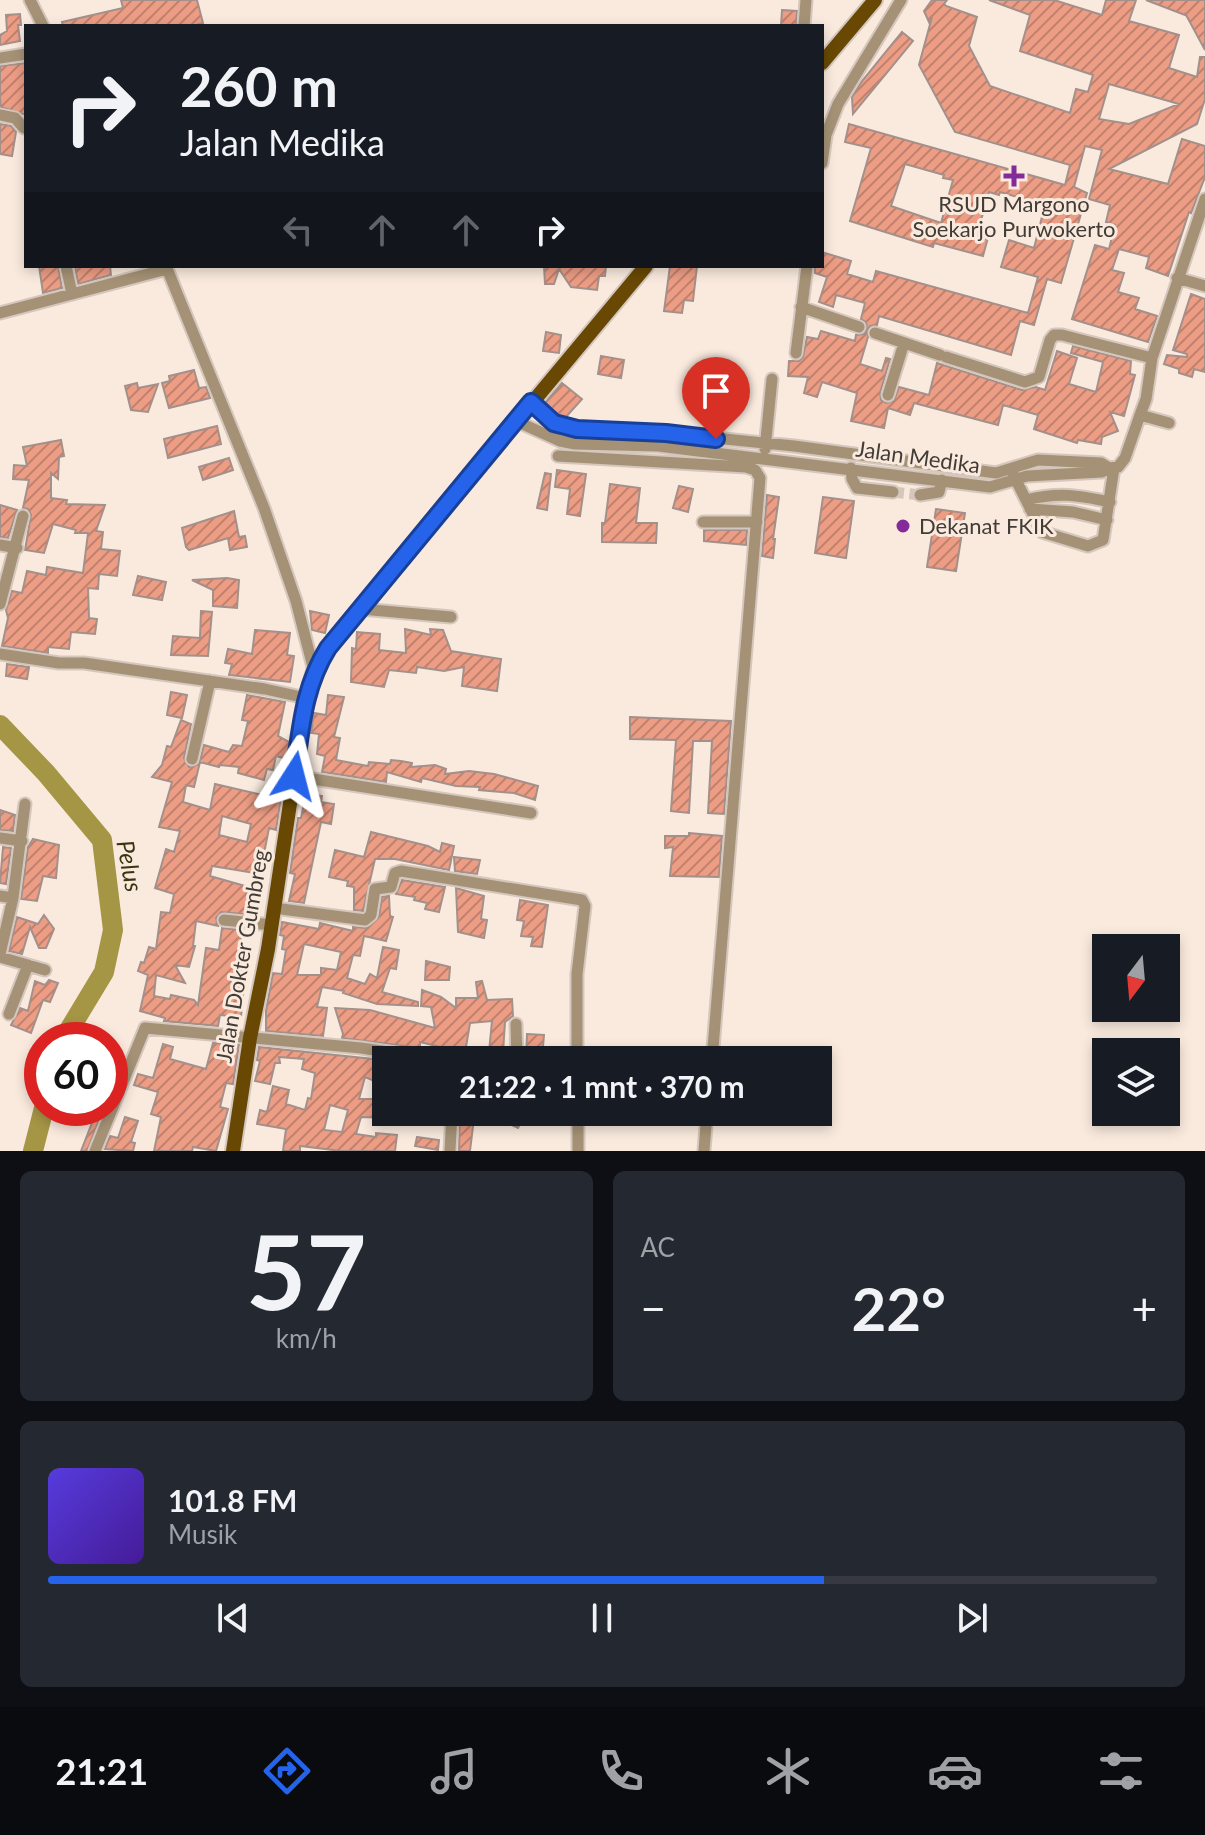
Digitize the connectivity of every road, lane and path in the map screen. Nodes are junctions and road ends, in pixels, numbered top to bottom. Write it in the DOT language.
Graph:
graph roads {
  1 [pos="30,0"];
  2 [pos="806,0"];
  3 [pos="875,0"];
  4 [pos="896,2"];
  5 [pos="42,24"];
  6 [pos="804,24"];
  7 [pos="24,54"];
  8 [pos="0,58"];
  9 [pos="824,61"];
  10 [pos="0,115"];
  11 [pos="24,128"];
  12 [pos="824,149"];
  13 [pos="1205,199"];
  14 [pos="66,268"];
  15 [pos="163,268"];
  16 [pos="167,268"];
  17 [pos="644,268"];
  18 [pos="807,268"];
  19 [pos="1177,278"];
  20 [pos="1205,286"];
  21 [pos="72,294"];
  22 [pos="801,307"];
  23 [pos="0,313"];
  24 [pos="859,327"];
  25 [pos="875,333"];
  26 [pos="904,343"];
  27 [pos="796,353"];
  28 [pos="1152,358"];
  29 [pos="772,379"];
  30 [pos="888,395"];
  31 [pos="531,402"];
  32 [pos="1140,415"];
  33 [pos="516,421"];
  34 [pos="1169,423"];
  35 [pos="577,429"];
  36 [pos="575,444"];
  37 [pos="766,444"];
  38 [pos="558,456"];
  39 [pos="764,458"];
  40 [pos="851,468"];
  41 [pos="1112,468"];
  42 [pos="1014,475"];
  43 [pos="942,480"];
  44 [pos="893,492"];
  45 [pos="920,495"];
  46 [pos="1110,502"];
  47 [pos="1028,505"];
  48 [pos="23,516"];
  49 [pos="1107,520"];
  50 [pos="703,522"];
  51 [pos="757,522"];
  52 [pos="0,545"];
  53 [pos="17,548"];
  54 [pos="0,604"];
  55 [pos="361,609"];
  56 [pos="451,617"];
  57 [pos="0,654"];
  58 [pos="314,671"];
  59 [pos="210,681"];
  60 [pos="306,698"];
  61 [pos="192,759"];
  62 [pos="294,776"];
  63 [pos="25,804"];
  64 [pos="531,813"];
  65 [pos="0,838"];
  66 [pos="22,841"];
  67 [pos="0,896"];
  68 [pos="13,898"];
  69 [pos="274,908"];
  70 [pos="224,920"];
  71 [pos="272,925"];
  72 [pos="0,955"];
  73 [pos="28,965"];
  74 [pos="45,970"];
  75 [pos="9,1014"];
  76 [pos="516,1024"];
  77 [pos="250,1038"];
  78 [pos="517,1046"];
  79 [pos="577,1046"];
  80 [pos="713,1046"];
  81 [pos="372,1050"];
  82 [pos="451,1126"];
  83 [pos="578,1126"];
  84 [pos="706,1126"];
  85 [pos="95,1151"];
  86 [pos="233,1151"];
  87 [pos="450,1151"];
  88 [pos="578,1151"];
  89 [pos="704,1151"];
  1 -- 5 [label="street"];
  2 -- 6 [label="street"];
  3 -- 9 [label="main road"];
  4 -- 12 [label="street"];
  7 -- 8 [label="street"];
  10 -- 11 [label="street"];
  13 -- 19 [label="street"];
  14 -- 21 [label="street"];
  15 -- 21 [label="street"];
  16 -- 58 [label="street"];
  17 -- 31 [label="main road, Jalan Dokter Gumbreg"];
  18 -- 22 [label="street"];
  19 -- 20 [label="street"];
  19 -- 28 [label="street"];
  21 -- 23 [label="street"];
  22 -- 24 [label="street"];
  22 -- 27 [label="street"];
  25 -- 26 [label="street"];
  26 -- 28 [label="street"];
  26 -- 30 [label="street"];
  28 -- 32 [label="street"];
  29 -- 37 [label="street"];
  31 -- 33 [label="main road, Jalan Dokter Gumbreg"];
  31 -- 35 [label="street, Jalan Medika"];
  32 -- 34 [label="street"];
  32 -- 41 [label="street"];
  33 -- 36 [label="street, Jalan Medika"];
  33 -- 55 [label="main road, Jalan Dokter Gumbreg"];
  35 -- 36 [label="street"];
  35 -- 37 [label="street, Jalan Medika"];
  36 -- 39 [label="street, Jalan Medika"];
  37 -- 39 [label="street"];
  37 -- 42 [label="street, Jalan Medika"];
  38 -- 51 [label="street"];
  39 -- 40 [label="street, Jalan Medika"];
  40 -- 43 [label="street, Jalan Medika"];
  40 -- 44 [label="street"];
  41 -- 42 [label="street, Jalan Medika"];
  41 -- 46 [label="street"];
  42 -- 43 [label="street, Jalan Medika"];
  42 -- 47 [label="street"];
  43 -- 45 [label="street"];
  46 -- 47 [label="street"];
  46 -- 49 [label="street"];
  47 -- 49 [label="street"];
  47 -- 49 [label="street"];
  48 -- 53 [label="street"];
  50 -- 51 [label="street"];
  51 -- 80 [label="street"];
  52 -- 53 [label="street"];
  53 -- 54 [label="street"];
  55 -- 56 [label="street"];
  55 -- 58 [label="main road, Jalan Dokter Gumbreg"];
  57 -- 59 [label="street"];
  58 -- 60 [label="main road, Jalan Dokter Gumbreg"];
  59 -- 60 [label="street"];
  59 -- 61 [label="street"];
  60 -- 62 [label="main road, Jalan Dokter Gumbreg"];
  62 -- 64 [label="street"];
  62 -- 69 [label="main road, Jalan Dokter Gumbreg"];
  63 -- 66 [label="street"];
  65 -- 66 [label="street"];
  66 -- 68 [label="street"];
  67 -- 68 [label="street"];
  68 -- 72 [label="street"];
  69 -- 71 [label="main road, Jalan Dokter Gumbreg"];
  69 -- 79 [label="street"];
  70 -- 71 [label="street"];
  71 -- 77 [label="main road, Jalan Dokter Gumbreg"];
  72 -- 73 [label="street"];
  73 -- 74 [label="street"];
  73 -- 75 [label="street"];
  76 -- 78 [label="street"];
  77 -- 81 [label="street"];
  77 -- 85 [label="street"];
  77 -- 86 [label="main road, Jalan Dokter Gumbreg"];
  82 -- 87 [label="street"];
  83 -- 88 [label="street"];
  84 -- 89 [label="street"];
}
